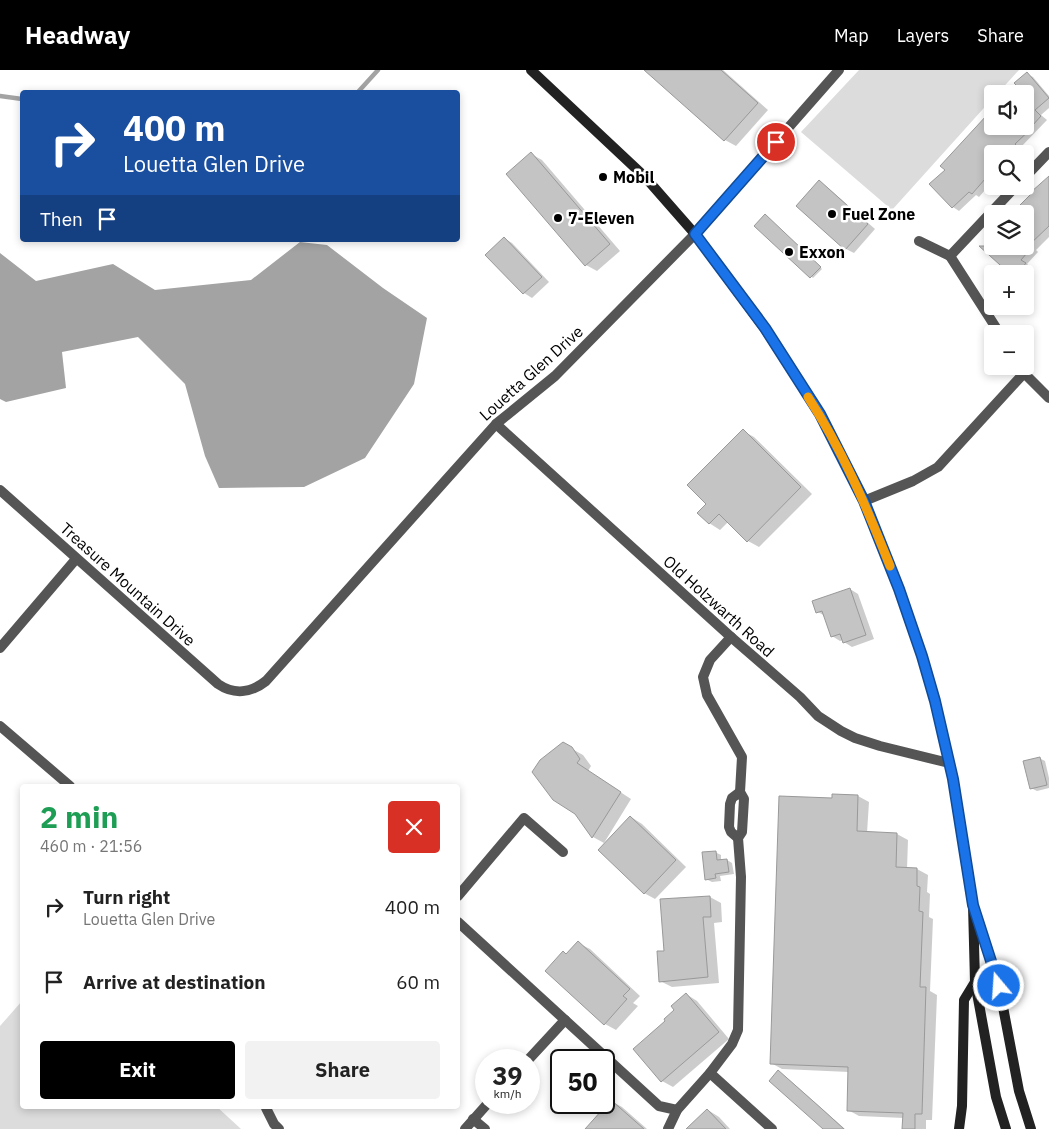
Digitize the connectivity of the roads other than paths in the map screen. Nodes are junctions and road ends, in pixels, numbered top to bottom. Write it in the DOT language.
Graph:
graph roads {
  1 [pos="531,70"];
  2 [pos="839,70"];
  3 [pos="1049,152"];
  4 [pos="1034,168"];
  5 [pos="1008,195"];
  6 [pos="695,234"];
  7 [pos="919,241"];
  8 [pos="950,256"];
  9 [pos="994,325"];
  10 [pos="1017,375"];
  11 [pos="1028,375"];
  12 [pos="1049,398"];
  13 [pos="496,424"];
  14 [pos="0,490"];
  15 [pos="864,501"];
  16 [pos="76,559"];
  17 [pos="731,638"];
  18 [pos="0,648"];
  19 [pos="240,692"];
  20 [pos="0,726"];
  21 [pos="950,763"];
  22 [pos="68,784"];
  23 [pos="563,852"];
  24 [pos="460,894"];
  25 [pos="973,905"];
  26 [pos="460,924"];
  27 [pos="975,982"];
  28 [pos="565,1020"];
  29 [pos="538,1049"];
  30 [pos="710,1074"];
  31 [pos="266,1109"];
  32 [pos="677,1110"];
  33 [pos="478,1114"];
  34 [pos="474,1119"];
  35 [pos="279,1129"];
  36 [pos="465,1129"];
  37 [pos="484,1129"];
  38 [pos="668,1129"];
  39 [pos="772,1129"];
  40 [pos="959,1129"];
  41 [pos="1006,1129"];
  42 [pos="1031,1129"];
  1 -- 6 [label="main road"];
  2 -- 6 [label="street, Louetta Glen Drive"];
  3 -- 4 [label="street"];
  5 -- 8 [label="street"];
  6 -- 13 [label="street, Louetta Glen Drive"];
  6 -- 15 [label="main road"];
  7 -- 8 [label="street"];
  8 -- 9 [label="street"];
  10 -- 15 [label="street"];
  11 -- 12 [label="street"];
  13 -- 17 [label="street, Old Holzwarth Road"];
  13 -- 19 [label="street, Louetta Glen Drive"];
  14 -- 16 [label="street, Treasure Mountain Drive"];
  15 -- 21 [label="main road"];
  16 -- 18 [label="street"];
  16 -- 19 [label="street, Treasure Mountain Drive"];
  17 -- 21 [label="street, Old Holzwarth Road"];
  17 -- 30 [label="street"];
  20 -- 22 [label="street"];
  21 -- 25 [label="main road"];
  23 -- 24 [label="street"];
  25 -- 27 [label="main road"];
  25 -- 42 [label="main road"];
  26 -- 28 [label="street"];
  27 -- 40 [label="main road"];
  27 -- 41 [label="main road"];
  28 -- 29 [label="street"];
  28 -- 32 [label="street"];
  30 -- 32 [label="street"];
  30 -- 39 [label="street"];
  31 -- 35 [label="street"];
  32 -- 38 [label="street"];
  33 -- 34 [label="street"];
  34 -- 36 [label="street"];
  34 -- 37 [label="street"];
}
